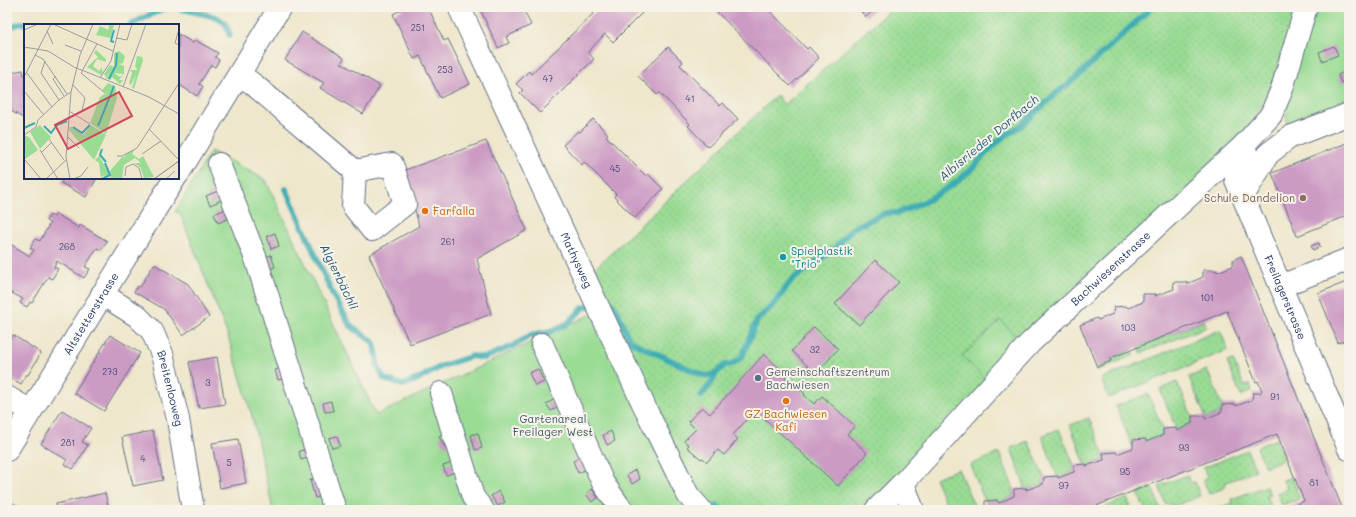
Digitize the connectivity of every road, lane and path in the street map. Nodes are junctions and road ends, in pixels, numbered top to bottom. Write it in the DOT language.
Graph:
graph roads {
  1 [pos="280,7"];
  2 [pos="459,7"];
  3 [pos="1306,7"];
  4 [pos="240,75"];
  5 [pos="1349,114"];
  6 [pos="1244,145"];
  7 [pos="219,164"];
  8 [pos="355,171"];
  9 [pos="179,172"];
  10 [pos="174,179"];
  11 [pos="1243,196"];
  12 [pos="1349,259"];
  13 [pos="1281,286"];
  14 [pos="102,294"];
  15 [pos="542,344"];
  16 [pos="441,393"];
  17 [pos="7,397"];
  18 [pos="31,411"];
  19 [pos="1349,449"];
  20 [pos="7,450"];
  21 [pos="903,483"];
  22 [pos="193,510"];
  23 [pos="335,510"];
  24 [pos="483,510"];
  25 [pos="622,510"];
  26 [pos="701,510"];
  27 [pos="876,510"];
  28 [pos="913,510"];
  1 -- 4 [label="street"];
  2 -- 26 [label="street, Mathysweg"];
  3 -- 6 [label="street, Bachwiesenstrasse"];
  4 -- 8 [label="street"];
  4 -- 9 [label="street"];
  5 -- 11 [label="street"];
  6 -- 11 [label="street, Freilagerstrasse"];
  6 -- 21 [label="street, Bachwiesenstrasse"];
  7 -- 23 [label="street"];
  10 -- 14 [label="street, Altstetterstrasse"];
  11 -- 13 [label="street, Freilagerstrasse"];
  12 -- 13 [label="street"];
  13 -- 19 [label="street, Freilagerstrasse"];
  14 -- 18 [label="street, Altstetterstrasse"];
  14 -- 22 [label="street, Breitenlooweg"];
  15 -- 25 [label="street"];
  16 -- 24 [label="street"];
  17 -- 18 [label="street"];
  18 -- 20 [label="street, Altstetterstrasse"];
  21 -- 27 [label="street, Bachwiesenstrasse"];
  21 -- 28 [label="street"];
}
